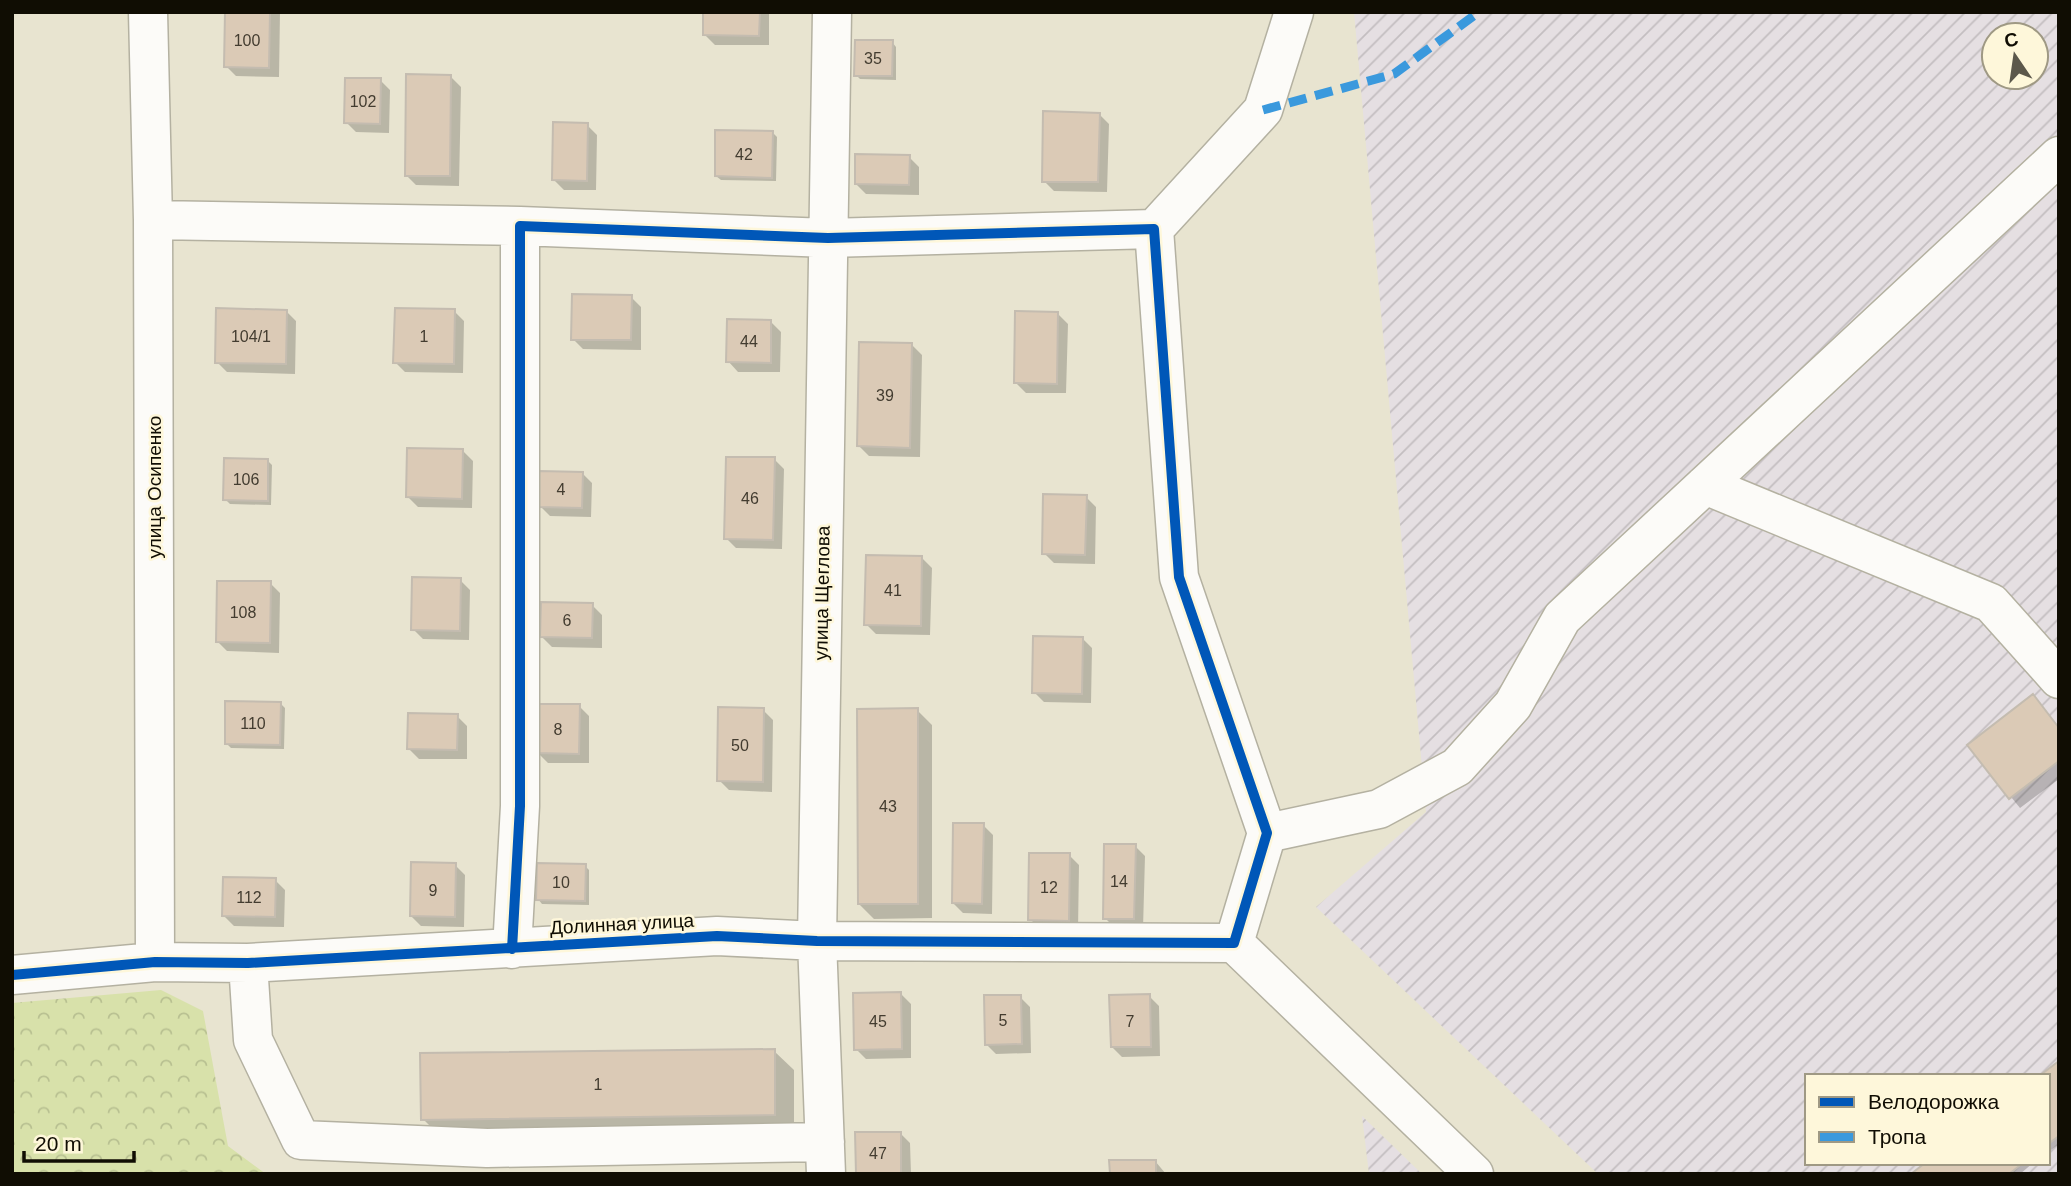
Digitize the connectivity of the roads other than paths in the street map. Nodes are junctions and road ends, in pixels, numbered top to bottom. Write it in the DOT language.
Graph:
graph roads {
  1 [pos="148,12"];
  2 [pos="832,12"];
  3 [pos="1294,12"];
  4 [pos="2059,156"];
  5 [pos="153,220"];
  6 [pos="520,226"];
  7 [pos="1154,229"];
  8 [pos="828,238"];
  9 [pos="1705,485"];
  10 [pos="2059,680"];
  11 [pos="1267,833"];
  12 [pos="817,941"];
  13 [pos="1234,943"];
  14 [pos="512,948"];
  15 [pos="155,962"];
  16 [pos="248,963"];
  17 [pos="12,975"];
  18 [pos="825,1158"];
  19 [pos="488,1161"];
  20 [pos="1474,1174"];
  1 -- 5 [label="street, улица Осипенко"];
  2 -- 8 [label="street, улица Щеглова"];
  3 -- 7 [label="street"];
  4 -- 9 [label="street"];
  5 -- 6 [label="street"];
  5 -- 15 [label="street, улица Осипенко"];
  6 -- 8 [label="street"];
  6 -- 14 [label="street"];
  7 -- 8 [label="street"];
  7 -- 11 [label="street"];
  8 -- 12 [label="street, улица Щеглова"];
  9 -- 10 [label="street"];
  9 -- 11 [label="street"];
  11 -- 13 [label="street"];
  12 -- 13 [label="street, Долинная улица"];
  12 -- 14 [label="street, Долинная улица"];
  12 -- 18 [label="street, улица Щеглова"];
  13 -- 20 [label="street"];
  14 -- 16 [label="street, Долинная улица"];
  15 -- 16 [label="street, Долинная улица"];
  15 -- 17 [label="street, Долинная улица"];
  16 -- 19 [label="street"];
  18 -- 19 [label="street"];
}
